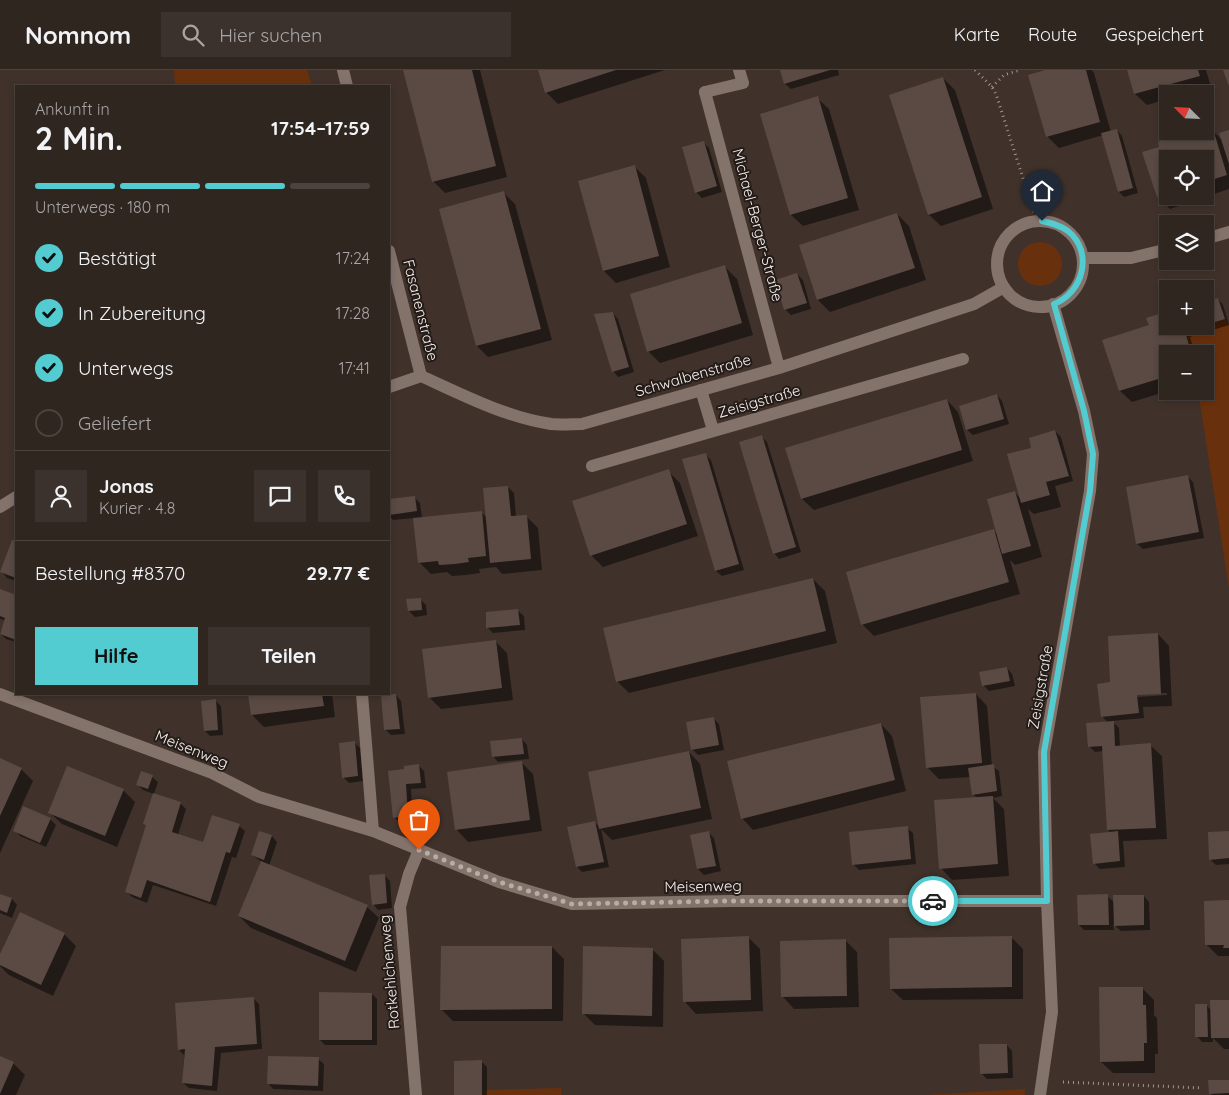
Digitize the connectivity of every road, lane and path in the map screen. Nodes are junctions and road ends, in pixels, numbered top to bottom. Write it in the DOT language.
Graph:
graph roads {
  1 [pos="343,70"];
  2 [pos="739,70"];
  3 [pos="974,70"];
  4 [pos="1020,70"];
  5 [pos="347,85"];
  6 [pos="992,86"];
  7 [pos="1037,222"];
  8 [pos="1229,232"];
  9 [pos="1214,236"];
  10 [pos="1159,251"];
  11 [pos="390,255"];
  12 [pos="1083,258"];
  13 [pos="1004,287"];
  14 [pos="1054,304"];
  15 [pos="963,359"];
  16 [pos="779,368"];
  17 [pos="421,376"];
  18 [pos="390,387"];
  19 [pos="701,390"];
  20 [pos="713,430"];
  21 [pos="592,466"];
  22 [pos="15,498"];
  23 [pos="0,507"];
  24 [pos="0,694"];
  25 [pos="362,695"];
  26 [pos="373,831"];
  27 [pos="419,850"];
  28 [pos="1047,901"];
  29 [pos="1042,1081"];
  30 [pos="1202,1088"];
  31 [pos="416,1095"];
  32 [pos="1040,1095"];
  1 -- 5 [label="street"];
  2 -- 16 [label="street, Michael-Berger-Straße"];
  3 -- 6 [label="path"];
  4 -- 6 [label="path"];
  6 -- 7 [label="path"];
  7 -- 12 [label="street"];
  7 -- 13 [label="street"];
  8 -- 9 [label="street"];
  10 -- 12 [label="street"];
  11 -- 17 [label="street, Fasanenstraße"];
  12 -- 14 [label="street"];
  13 -- 14 [label="street"];
  13 -- 16 [label="street, Schwalbenstraße"];
  14 -- 28 [label="street, Zeisigstraße"];
  15 -- 20 [label="street, Zeisigstraße"];
  16 -- 19 [label="street, Schwalbenstraße"];
  17 -- 18 [label="street"];
  17 -- 19 [label="street, Schwalbenstraße"];
  19 -- 20 [label="street"];
  20 -- 21 [label="street, Zeisigstraße"];
  22 -- 23 [label="street"];
  24 -- 26 [label="street, Meisenweg"];
  25 -- 26 [label="street"];
  26 -- 27 [label="street, Meisenweg"];
  27 -- 28 [label="street, Meisenweg"];
  27 -- 31 [label="street, Rotkehlchenweg"];
  28 -- 29 [label="street, Zeisigstraße"];
  29 -- 30 [label="path"];
  29 -- 32 [label="street, Zeisigstraße"];
}
